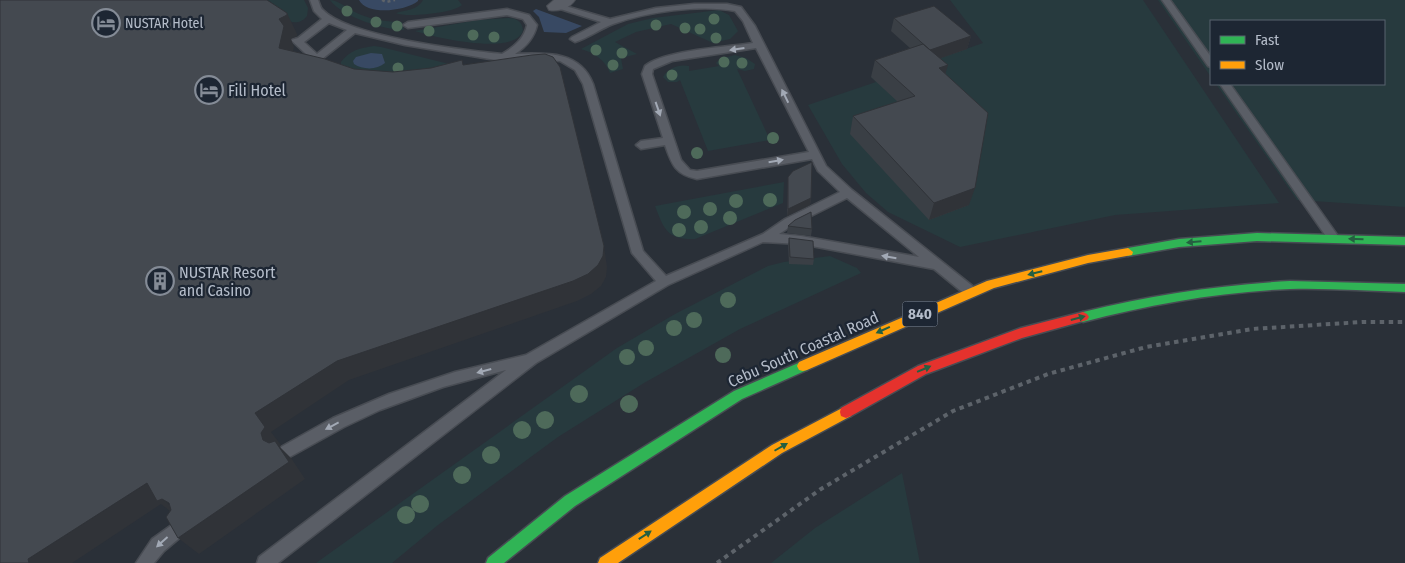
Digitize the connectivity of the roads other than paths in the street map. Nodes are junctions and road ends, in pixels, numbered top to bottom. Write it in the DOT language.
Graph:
graph roads {
  1 [pos="314,0"];
  2 [pos="1166,0"];
  3 [pos="561,3"];
  4 [pos="328,19"];
  5 [pos="610,22"];
  6 [pos="408,25"];
  7 [pos="354,29"];
  8 [pos="575,39"];
  9 [pos="759,45"];
  10 [pos="505,57"];
  11 [pos="316,59"];
  12 [pos="1210,63"];
  13 [pos="490,66"];
  14 [pos="334,74"];
  15 [pos="1226,85"];
  16 [pos="669,140"];
  17 [pos="641,146"];
  18 [pos="814,155"];
  19 [pos="848,193"];
  20 [pos="765,238"];
  21 [pos="1334,239"];
  22 [pos="1405,241"];
  23 [pos="937,265"];
  24 [pos="664,282"];
  25 [pos="1405,288"];
  26 [pos="971,292"];
  27 [pos="531,358"];
  28 [pos="286,452"];
  29 [pos="183,525"];
  30 [pos="144,563"];
  31 [pos="265,563"];
  32 [pos="493,563"];
  33 [pos="605,563"];
  1 -- 4 [label="lane"];
  2 -- 12 [label="lane"];
  3 -- 5 [label="lane"];
  4 -- 7 [label="lane"];
  4 -- 11 [label="lane"];
  5 -- 8 [label="lane"];
  5 -- 9 [label="lane"];
  6 -- 10 [label="lane"];
  7 -- 10 [label="lane"];
  7 -- 11 [label="lane"];
  9 -- 16 [label="lane, one-way"];
  18 -- 9 [label="lane, one-way"];
  10 -- 13 [label="lane"];
  10 -- 24 [label="lane"];
  11 -- 14 [label="lane"];
  15 -- 21 [label="lane"];
  16 -- 17 [label="lane"];
  16 -- 18 [label="lane, one-way"];
  18 -- 19 [label="lane"];
  19 -- 20 [label="lane"];
  19 -- 23 [label="lane"];
  23 -- 20 [label="lane, one-way"];
  20 -- 24 [label="lane"];
  22 -- 21 [label="highway, Cebu South Coastal Road / 840, one-way"];
  21 -- 26 [label="highway, Cebu South Coastal Road / 840, one-way"];
  23 -- 26 [label="lane"];
  24 -- 27 [label="lane"];
  33 -- 25 [label="highway, one-way"];
  26 -- 32 [label="highway, Cebu South Coastal Road / 840, one-way"];
  27 -- 28 [label="lane, one-way"];
  27 -- 31 [label="lane"];
  29 -- 30 [label="lane, one-way"];
}
